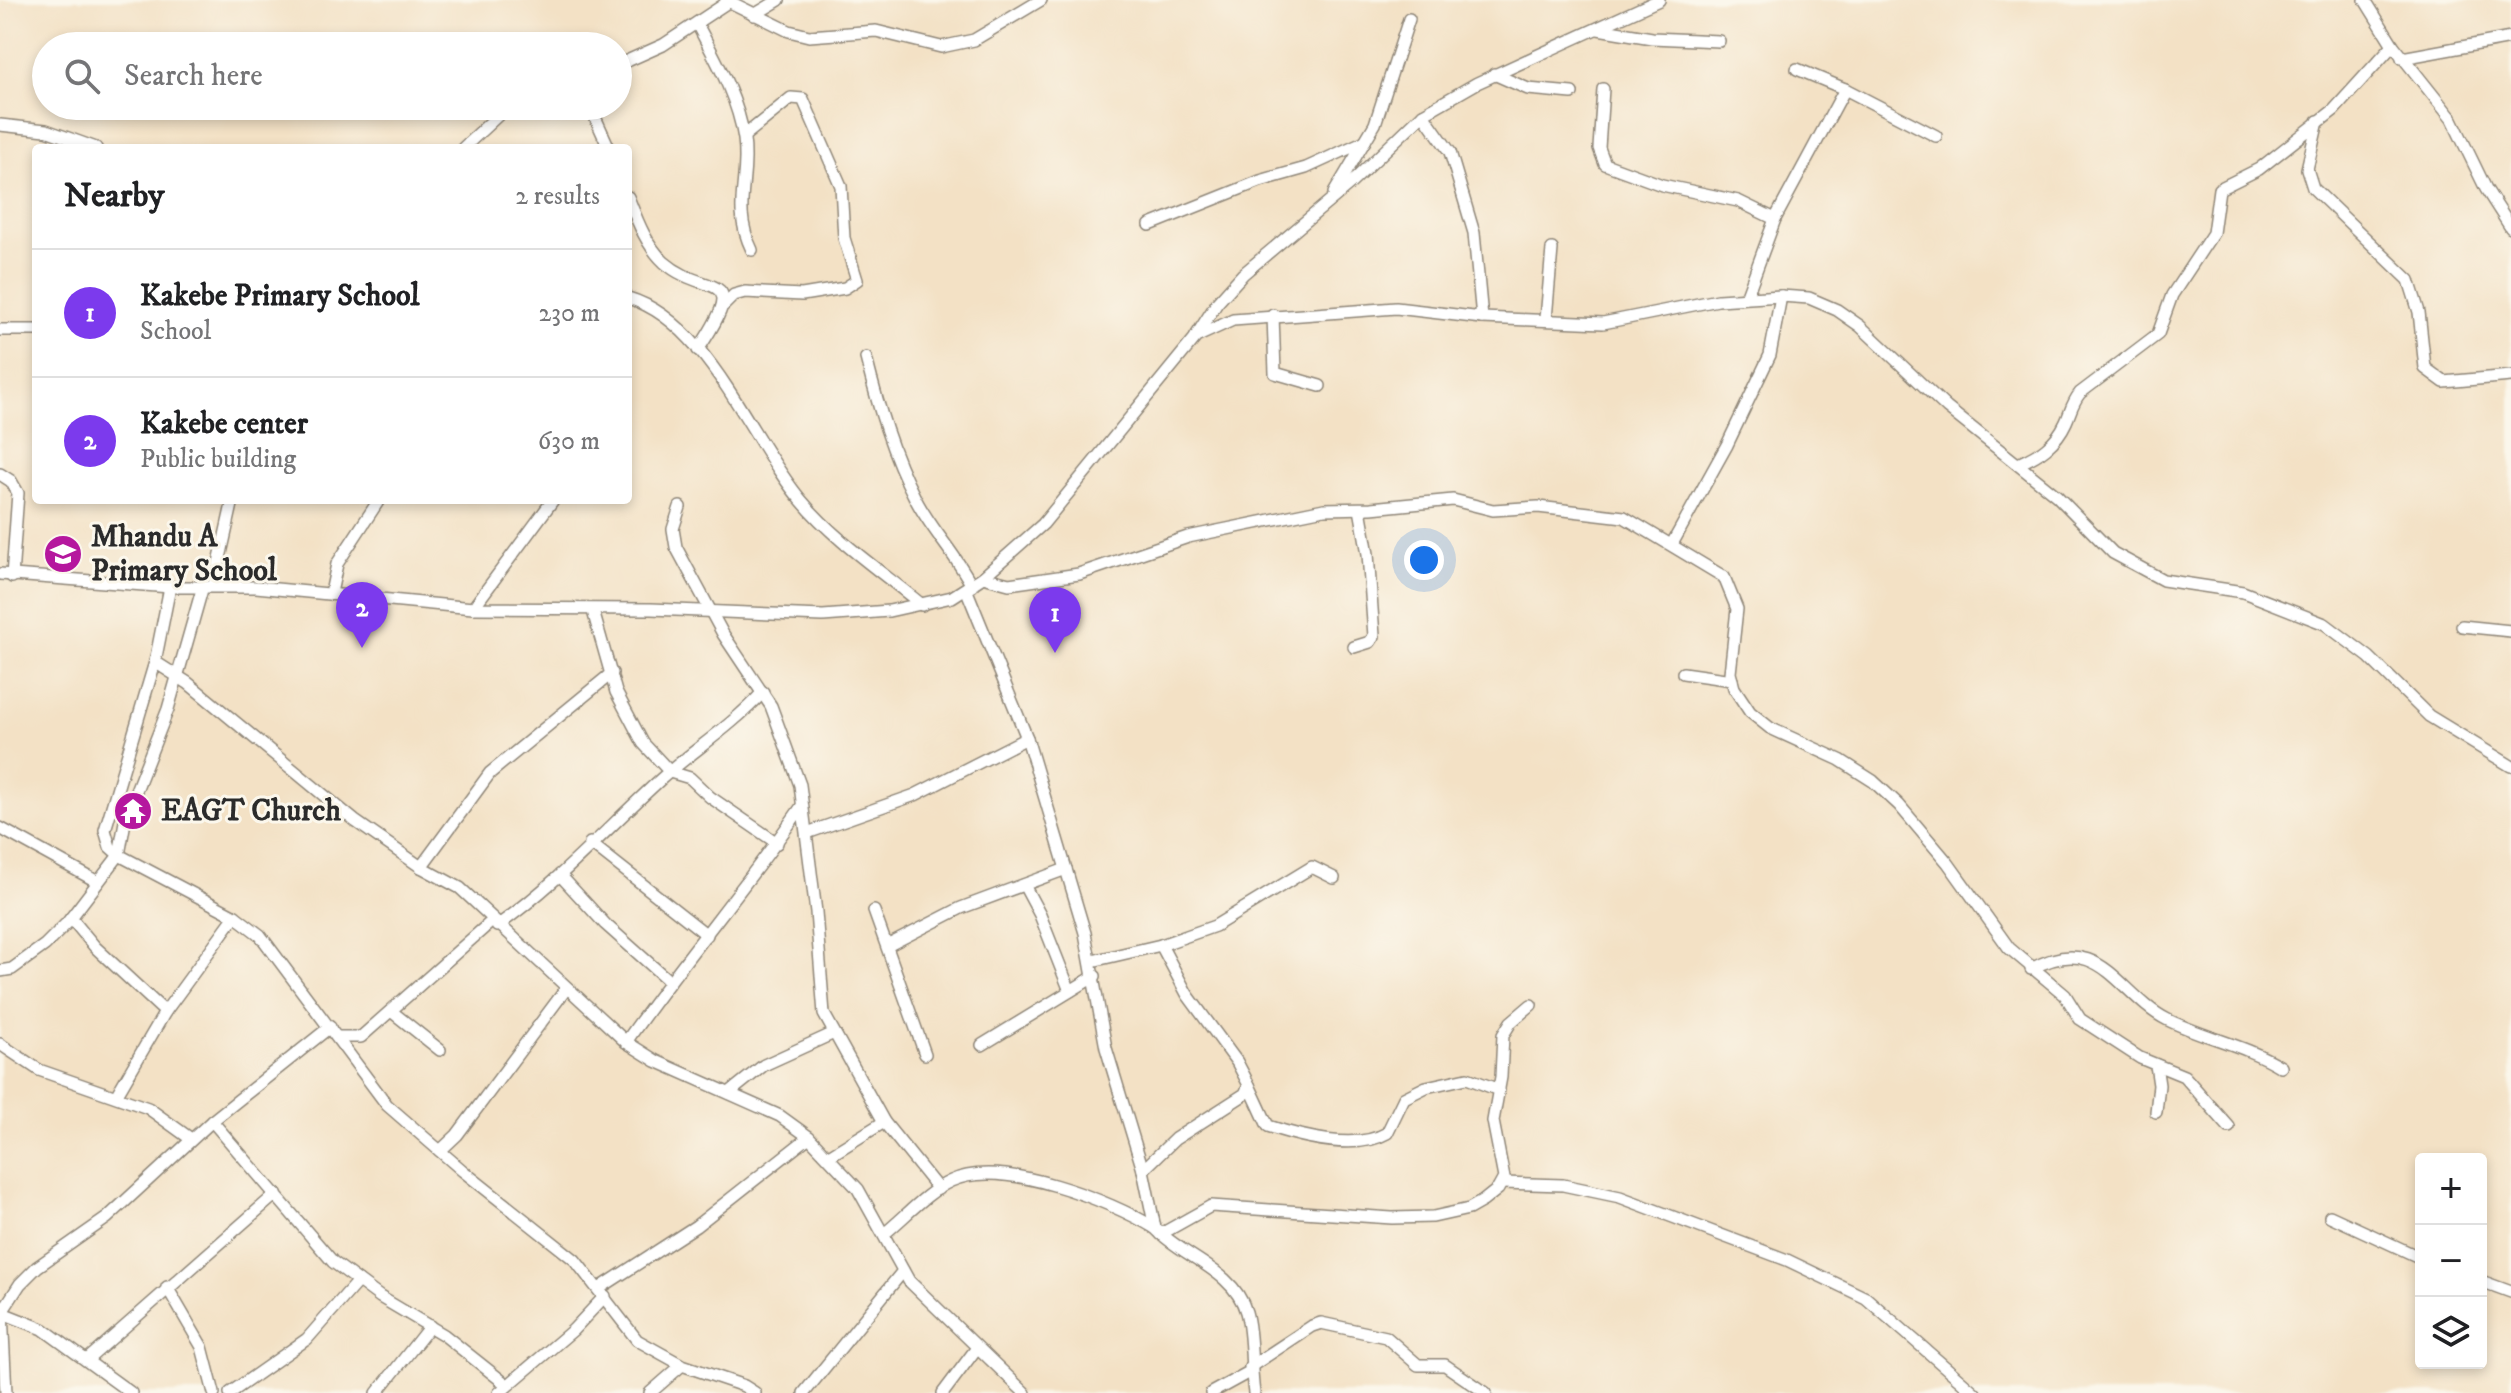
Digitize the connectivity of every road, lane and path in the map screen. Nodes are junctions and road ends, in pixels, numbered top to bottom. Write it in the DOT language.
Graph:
graph roads {
  1 [pos="779,0"];
  2 [pos="1041,0"];
  3 [pos="1659,0"];
  4 [pos="2365,0"];
  5 [pos="727,1"];
  6 [pos="754,15"];
  7 [pos="1409,19"];
  8 [pos="697,24"];
  9 [pos="1598,29"];
  10 [pos="2511,38"];
  11 [pos="1719,41"];
  12 [pos="2393,45"];
  13 [pos="2402,58"];
  14 [pos="632,59"];
  15 [pos="1797,69"];
  16 [pos="1494,74"];
  17 [pos="1603,89"];
  18 [pos="1845,89"];
  19 [pos="1572,93"];
  20 [pos="1423,114"];
  21 [pos="493,120"];
  22 [pos="596,120"];
  23 [pos="2318,121"];
  24 [pos="0,125"];
  25 [pos="744,136"];
  26 [pos="1936,136"];
  27 [pos="1365,141"];
  28 [pos="85,144"];
  29 [pos="467,144"];
  30 [pos="607,144"];
  31 [pos="632,205"];
  32 [pos="1327,205"];
  33 [pos="1775,219"];
  34 [pos="1150,225"];
  35 [pos="2511,228"];
  36 [pos="1552,249"];
  37 [pos="752,250"];
  38 [pos="1747,295"];
  39 [pos="1781,296"];
  40 [pos="632,300"];
  41 [pos="724,305"];
  42 [pos="1273,315"];
  43 [pos="1482,318"];
  44 [pos="1546,319"];
  45 [pos="0,330"];
  46 [pos="32,330"];
  47 [pos="1196,337"];
  48 [pos="698,350"];
  49 [pos="866,358"];
  50 [pos="2511,376"];
  51 [pos="1320,386"];
  52 [pos="2018,464"];
  53 [pos="0,474"];
  54 [pos="232,504"];
  55 [pos="376,504"];
  56 [pos="550,504"];
  57 [pos="680,507"];
  58 [pos="1360,509"];
  59 [pos="1672,544"];
  60 [pos="6,575"];
  61 [pos="983,577"];
  62 [pos="208,586"];
  63 [pos="170,587"];
  64 [pos="970,588"];
  65 [pos="331,593"];
  66 [pos="922,605"];
  67 [pos="473,608"];
  68 [pos="593,611"];
  69 [pos="712,611"];
  70 [pos="2462,626"];
  71 [pos="2511,631"];
  72 [pos="1354,647"];
  73 [pos="155,662"];
  74 [pos="612,673"];
  75 [pos="1683,673"];
  76 [pos="176,675"];
  77 [pos="1732,680"];
  78 [pos="763,692"];
  79 [pos="1027,738"];
  80 [pos="2511,766"];
  81 [pos="670,772"];
  82 [pos="802,806"];
  83 [pos="0,828"];
  84 [pos="807,833"];
  85 [pos="590,843"];
  86 [pos="777,843"];
  87 [pos="119,855"];
  88 [pos="421,867"];
  89 [pos="1066,869"];
  90 [pos="560,875"];
  91 [pos="1334,878"];
  92 [pos="98,882"];
  93 [pos="1024,885"];
  94 [pos="874,911"];
  95 [pos="235,916"];
  96 [pos="71,918"];
  97 [pos="495,923"];
  98 [pos="707,935"];
  99 [pos="889,945"];
  100 [pos="1161,945"];
  101 [pos="1092,961"];
  102 [pos="2031,969"];
  103 [pos="0,971"];
  104 [pos="1095,976"];
  105 [pos="669,981"];
  106 [pos="566,989"];
  107 [pos="1070,991"];
  108 [pos="1531,1005"];
  109 [pos="391,1011"];
  110 [pos="165,1012"];
  111 [pos="334,1032"];
  112 [pos="832,1034"];
  113 [pos="626,1042"];
  114 [pos="0,1044"];
  115 [pos="982,1045"];
  116 [pos="440,1050"];
  117 [pos="925,1054"];
  118 [pos="2156,1065"];
  119 [pos="2281,1067"];
  120 [pos="1249,1085"];
  121 [pos="1499,1090"];
  122 [pos="729,1093"];
  123 [pos="116,1096"];
  124 [pos="2156,1112"];
  125 [pos="212,1121"];
  126 [pos="884,1122"];
  127 [pos="2229,1127"];
  128 [pos="809,1137"];
  129 [pos="191,1139"];
  130 [pos="440,1151"];
  131 [pos="829,1156"];
  132 [pos="1143,1170"];
  133 [pos="1502,1183"];
  134 [pos="938,1189"];
  135 [pos="276,1194"];
  136 [pos="2330,1216"];
  137 [pos="1158,1231"];
  138 [pos="884,1234"];
  139 [pos="2415,1255"];
  140 [pos="903,1271"];
  141 [pos="358,1281"];
  142 [pos="2487,1283"];
  143 [pos="167,1287"];
  144 [pos="603,1292"];
  145 [pos="2511,1292"];
  146 [pos="1,1312"];
  147 [pos="430,1326"];
  148 [pos="976,1349"];
  149 [pos="87,1360"];
  150 [pos="682,1365"];
  151 [pos="1251,1369"];
  152 [pos="2,1376"];
  153 [pos="503,1389"];
  154 [pos="6,1393"];
  155 [pos="131,1393"];
  156 [pos="214,1393"];
  157 [pos="230,1393"];
  158 [pos="377,1393"];
  159 [pos="650,1393"];
  160 [pos="755,1393"];
  161 [pos="804,1393"];
  162 [pos="943,1393"];
  163 [pos="1025,1393"];
  164 [pos="1211,1393"];
  165 [pos="1254,1393"];
  166 [pos="1486,1393"];
  167 [pos="1975,1393"];
  1 -- 6 [label="street"];
  2 -- 6 [label="street"];
  3 -- 9 [label="street"];
  4 -- 12 [label="street"];
  5 -- 6 [label="street"];
  5 -- 8 [label="street"];
  7 -- 27 [label="street"];
  8 -- 14 [label="street"];
  8 -- 25 [label="street"];
  9 -- 11 [label="street"];
  9 -- 16 [label="street"];
  10 -- 13 [label="street"];
  12 -- 13 [label="street"];
  12 -- 23 [label="street"];
  13 -- 35 [label="street"];
  15 -- 18 [label="street"];
  16 -- 19 [label="street"];
  16 -- 20 [label="street"];
  17 -- 33 [label="street"];
  18 -- 26 [label="street"];
  18 -- 33 [label="street"];
  20 -- 32 [label="street"];
  20 -- 43 [label="street"];
  21 -- 29 [label="street"];
  22 -- 30 [label="street"];
  23 -- 50 [label="street"];
  23 -- 52 [label="street"];
  24 -- 28 [label="street"];
  25 -- 37 [label="street"];
  25 -- 41 [label="street"];
  27 -- 32 [label="street"];
  27 -- 34 [label="street"];
  31 -- 41 [label="street"];
  32 -- 47 [label="street"];
  33 -- 38 [label="street"];
  36 -- 44 [label="street"];
  38 -- 39 [label="street"];
  38 -- 44 [label="street"];
  39 -- 52 [label="street"];
  39 -- 59 [label="street"];
  40 -- 48 [label="street"];
  41 -- 48 [label="street"];
  42 -- 43 [label="street"];
  42 -- 47 [label="street"];
  42 -- 51 [label="street"];
  43 -- 44 [label="street"];
  45 -- 46 [label="street"];
  47 -- 61 [label="street"];
  48 -- 66 [label="street"];
  49 -- 64 [label="street"];
  52 -- 80 [label="street"];
  53 -- 60 [label="street"];
  54 -- 62 [label="street"];
  55 -- 65 [label="street"];
  56 -- 67 [label="street"];
  57 -- 69 [label="street"];
  58 -- 59 [label="street"];
  58 -- 61 [label="street"];
  58 -- 72 [label="street"];
  59 -- 77 [label="street"];
  60 -- 63 [label="street"];
  61 -- 64 [label="street"];
  62 -- 63 [label="street"];
  62 -- 65 [label="street"];
  62 -- 76 [label="street"];
  63 -- 73 [label="street"];
  64 -- 66 [label="street"];
  64 -- 79 [label="street"];
  65 -- 67 [label="street"];
  66 -- 69 [label="street"];
  67 -- 68 [label="street"];
  68 -- 69 [label="street"];
  68 -- 74 [label="street"];
  69 -- 78 [label="street"];
  70 -- 71 [label="street"];
  73 -- 76 [label="street"];
  73 -- 87 [label="street"];
  74 -- 81 [label="street"];
  74 -- 88 [label="street"];
  75 -- 77 [label="street"];
  76 -- 87 [label="street"];
  76 -- 88 [label="street"];
  77 -- 102 [label="street"];
  78 -- 81 [label="street"];
  78 -- 82 [label="street"];
  79 -- 84 [label="street"];
  79 -- 89 [label="street"];
  81 -- 85 [label="street"];
  81 -- 86 [label="street"];
  82 -- 84 [label="street"];
  82 -- 86 [label="street"];
  83 -- 92 [label="street"];
  84 -- 112 [label="street"];
  85 -- 90 [label="street"];
  85 -- 98 [label="street"];
  86 -- 98 [label="street"];
  87 -- 92 [label="street"];
  87 -- 95 [label="street"];
  88 -- 97 [label="street"];
  89 -- 93 [label="street"];
  89 -- 101 [label="street"];
  90 -- 97 [label="street"];
  90 -- 105 [label="street"];
  91 -- 100 [label="street"];
  92 -- 96 [label="street"];
  93 -- 99 [label="street"];
  93 -- 107 [label="street"];
  94 -- 99 [label="street"];
  95 -- 110 [label="street"];
  95 -- 111 [label="street"];
  96 -- 103 [label="street"];
  96 -- 110 [label="street"];
  97 -- 106 [label="street"];
  97 -- 109 [label="street"];
  98 -- 105 [label="street"];
  99 -- 117 [label="street"];
  100 -- 101 [label="street"];
  100 -- 120 [label="street"];
  101 -- 104 [label="street"];
  102 -- 118 [label="street"];
  102 -- 119 [label="street"];
  104 -- 107 [label="street"];
  104 -- 132 [label="street"];
  105 -- 113 [label="street"];
  106 -- 113 [label="street"];
  106 -- 130 [label="street"];
  107 -- 115 [label="street"];
  108 -- 121 [label="street"];
  109 -- 111 [label="street"];
  109 -- 116 [label="street"];
  110 -- 123 [label="street"];
  111 -- 125 [label="street"];
  111 -- 130 [label="street"];
  112 -- 122 [label="street"];
  112 -- 126 [label="street"];
  113 -- 122 [label="street"];
  114 -- 123 [label="street"];
  118 -- 124 [label="street"];
  118 -- 127 [label="street"];
  120 -- 121 [label="street"];
  120 -- 132 [label="street"];
  121 -- 133 [label="street"];
  122 -- 128 [label="street"];
  123 -- 129 [label="street"];
  125 -- 129 [label="street"];
  125 -- 135 [label="street"];
  126 -- 131 [label="street"];
  126 -- 134 [label="street"];
  128 -- 131 [label="street"];
  128 -- 144 [label="street"];
  129 -- 146 [label="street"];
  130 -- 144 [label="street"];
  131 -- 138 [label="street"];
  132 -- 137 [label="street"];
  133 -- 137 [label="street"];
  133 -- 167 [label="street"];
  134 -- 137 [label="street"];
  134 -- 138 [label="street"];
  135 -- 141 [label="street"];
  135 -- 143 [label="street"];
  136 -- 139 [label="street"];
  137 -- 151 [label="street"];
  138 -- 140 [label="street"];
  140 -- 148 [label="street"];
  140 -- 161 [label="street"];
  141 -- 147 [label="street"];
  141 -- 157 [label="street"];
  142 -- 145 [label="street"];
  143 -- 149 [label="street"];
  143 -- 156 [label="street"];
  144 -- 150 [label="street"];
  144 -- 153 [label="street"];
  146 -- 149 [label="street"];
  146 -- 152 [label="street"];
  147 -- 153 [label="street"];
  147 -- 158 [label="street"];
  148 -- 162 [label="street"];
  148 -- 163 [label="street"];
  149 -- 155 [label="street"];
  150 -- 159 [label="street"];
  150 -- 160 [label="street"];
  151 -- 164 [label="street"];
  151 -- 165 [label="street"];
  151 -- 166 [label="street"];
  152 -- 154 [label="street"];
}
